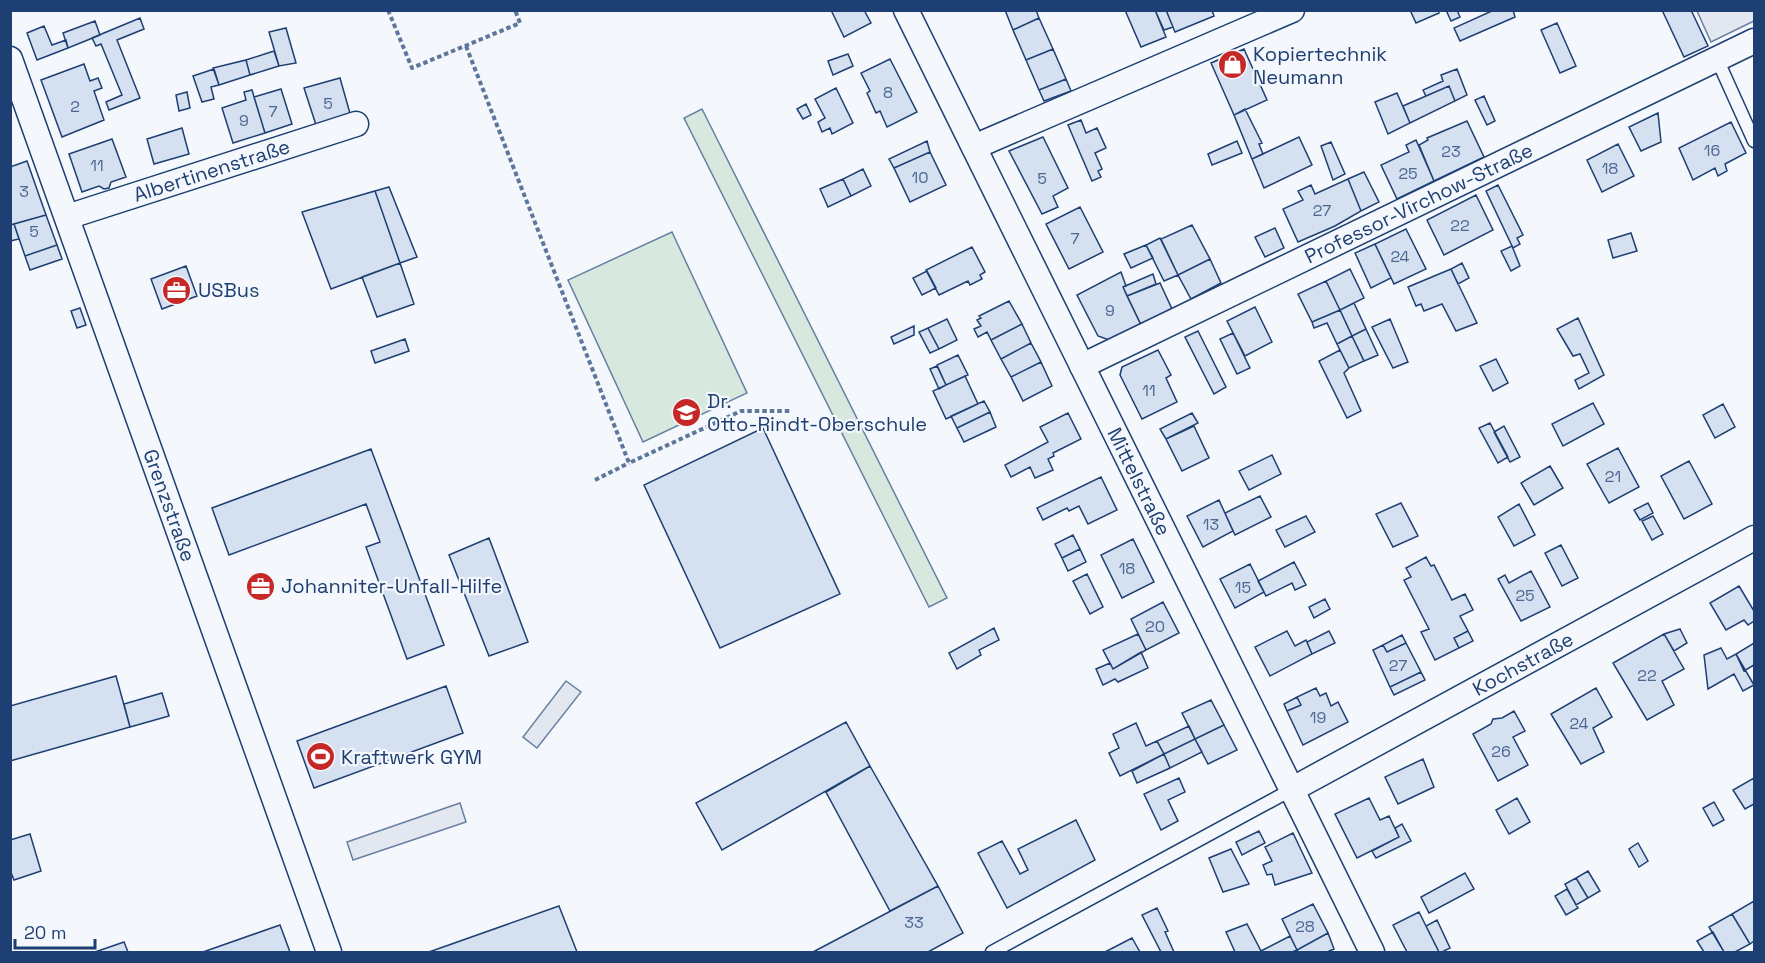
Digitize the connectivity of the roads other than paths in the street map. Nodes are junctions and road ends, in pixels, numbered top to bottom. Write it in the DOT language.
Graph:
graph roads {
  1 [pos="906,10"];
  2 [pos="1292,10"];
  3 [pos="1755,41"];
  4 [pos="10,59"];
  5 [pos="1717,60"];
  6 [pos="356,124"];
  7 [pos="1755,141"];
  8 [pos="974,147"];
  9 [pos="67,217"];
  10 [pos="1082,366"];
  11 [pos="1755,538"];
  12 [pos="1291,790"];
  13 [pos="329,952"];
  14 [pos="992,952"];
  15 [pos="1372,952"];
  1 -- 8 [label="street, Mittelstraße"];
  2 -- 8 [label="street"];
  3 -- 5 [label="street, Professor-Virchow-Straße"];
  4 -- 9 [label="street, Grenzstraße"];
  5 -- 7 [label="lane"];
  5 -- 10 [label="street, Professor-Virchow-Straße"];
  6 -- 9 [label="street, Albertinenstraße"];
  8 -- 10 [label="street, Mittelstraße"];
  9 -- 13 [label="street, Grenzstraße"];
  10 -- 12 [label="street, Mittelstraße"];
  11 -- 12 [label="street, Kochstraße"];
  12 -- 14 [label="lane"];
  12 -- 15 [label="street, Mittelstraße"];
}
